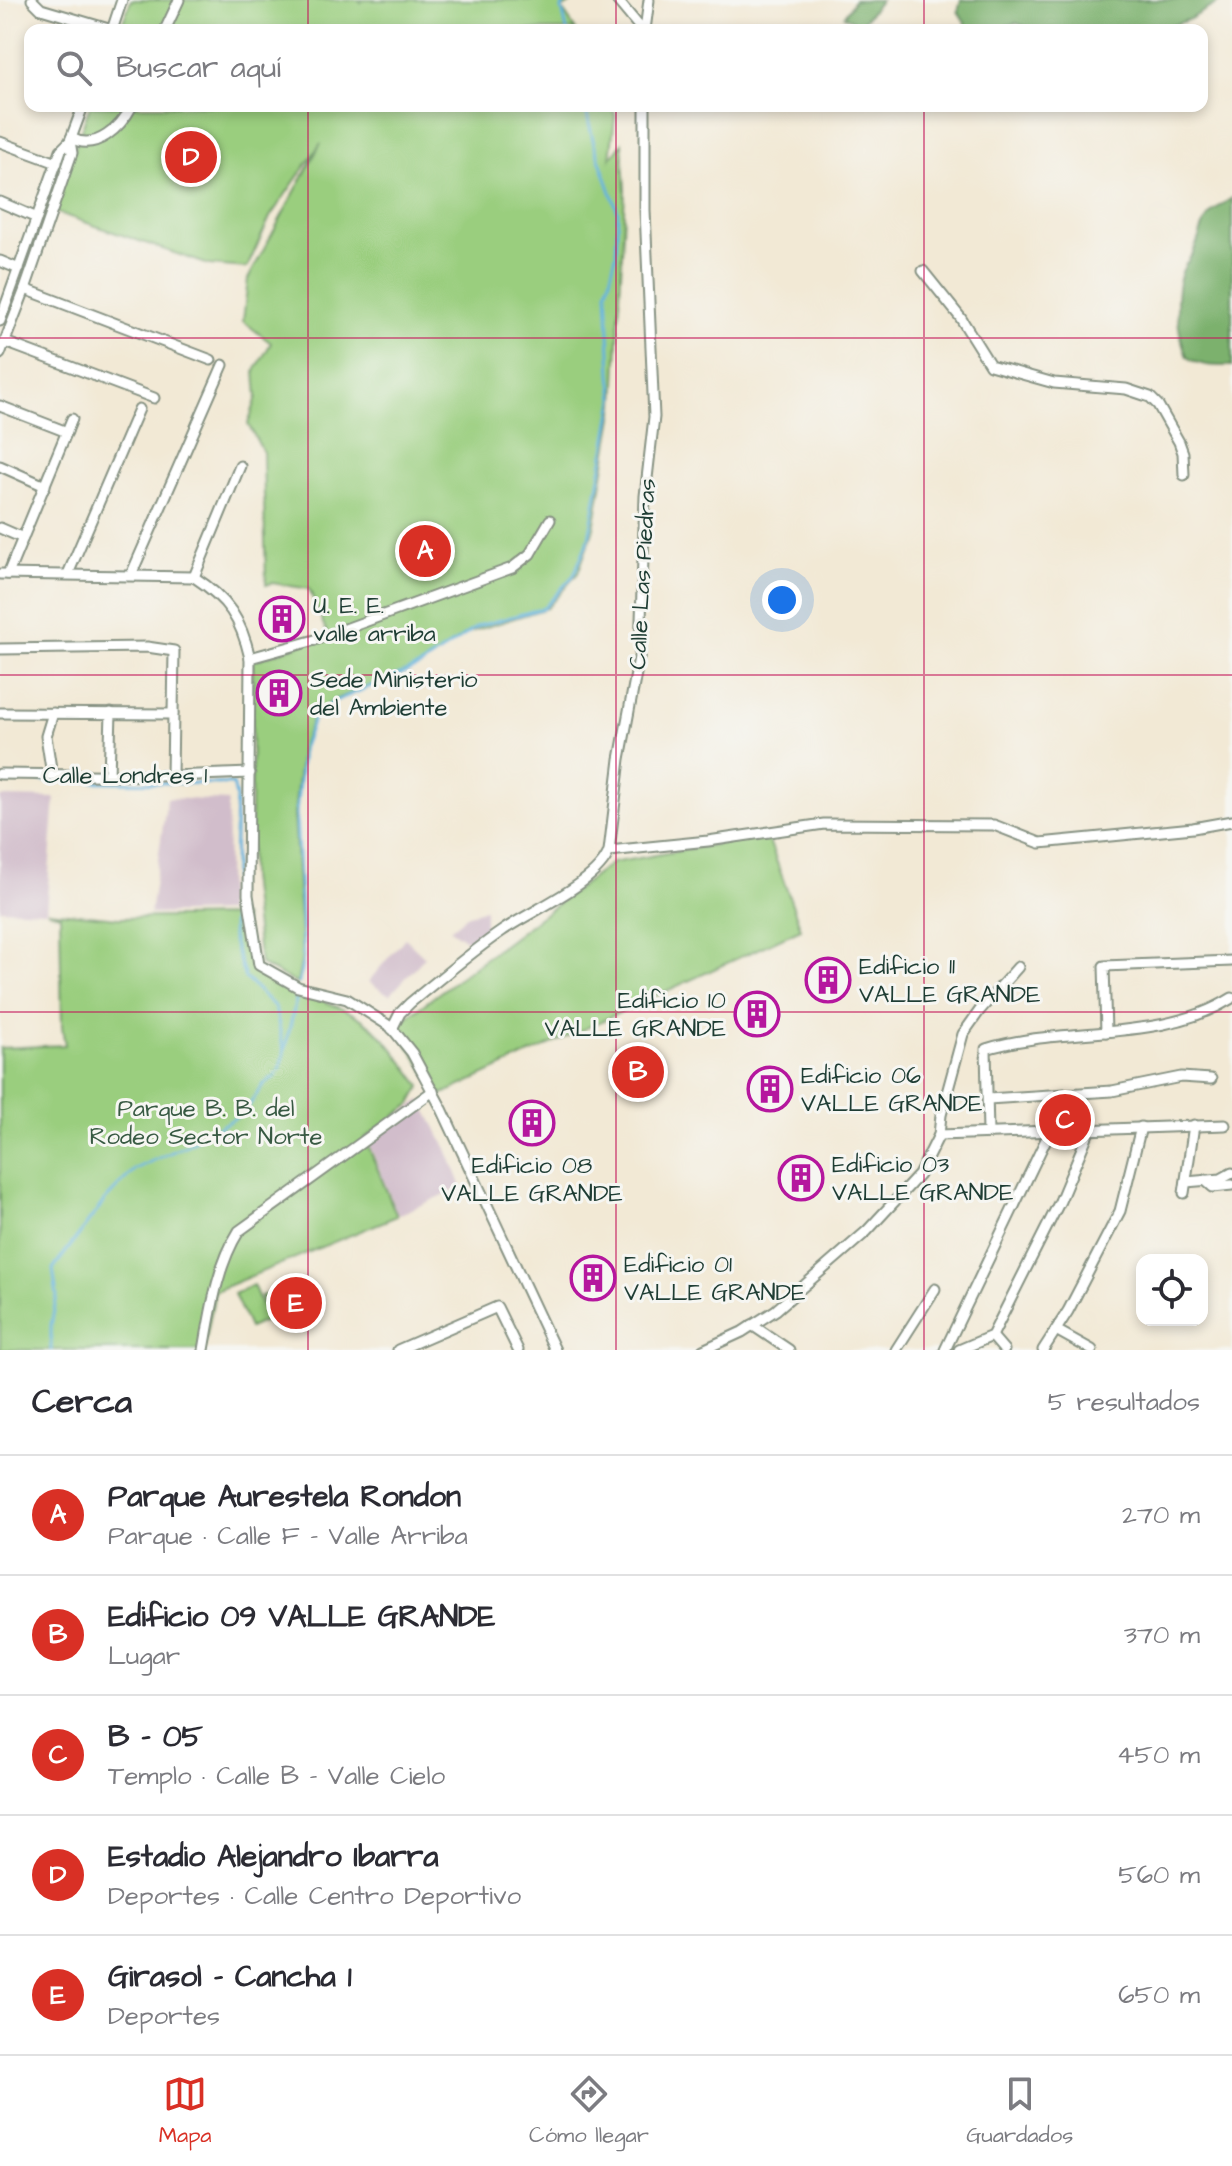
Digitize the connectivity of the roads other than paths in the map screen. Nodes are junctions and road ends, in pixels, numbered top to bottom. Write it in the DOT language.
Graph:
graph roads {
  1 [pos="32,0"];
  2 [pos="122,0"];
  3 [pos="179,0"];
  4 [pos="617,0"];
  5 [pos="649,2"];
  6 [pos="92,24"];
  7 [pos="114,24"];
  8 [pos="168,24"];
  9 [pos="639,24"];
  10 [pos="645,24"];
  11 [pos="81,112"];
  12 [pos="129,112"];
  13 [pos="645,112"];
  14 [pos="70,140"];
  15 [pos="0,142"];
  16 [pos="57,163"];
  17 [pos="0,202"];
  18 [pos="37,218"];
  19 [pos="0,261"];
  20 [pos="19,269"];
  21 [pos="923,271"];
  22 [pos="25,289"];
  23 [pos="0,321"];
  24 [pos="5,342"];
  25 [pos="0,354"];
  26 [pos="211,360"];
  27 [pos="223,365"];
  28 [pos="154,398"];
  29 [pos="0,406"];
  30 [pos="139,409"];
  31 [pos="72,419"];
  32 [pos="67,432"];
  33 [pos="0,466"];
  34 [pos="240,466"];
  35 [pos="1184,475"];
  36 [pos="45,486"];
  37 [pos="550,520"];
  38 [pos="0,528"];
  39 [pos="23,538"];
  40 [pos="4,574"];
  41 [pos="68,574"];
  42 [pos="131,575"];
  43 [pos="194,577"];
  44 [pos="0,649"];
  45 [pos="250,658"];
  46 [pos="0,713"];
  47 [pos="53,713"];
  48 [pos="111,713"];
  49 [pos="173,714"];
  50 [pos="250,773"];
  51 [pos="0,774"];
  52 [pos="52,775"];
  53 [pos="109,775"];
  54 [pos="172,776"];
  55 [pos="1232,821"];
  56 [pos="609,851"];
  57 [pos="1232,961"];
  58 [pos="1018,967"];
  59 [pos="1232,998"];
  60 [pos="392,1029"];
  61 [pos="1106,1032"];
  62 [pos="1211,1079"];
  63 [pos="433,1091"];
  64 [pos="988,1099"];
  65 [pos="1194,1125"];
  66 [pos="1225,1125"];
  67 [pos="1141,1127"];
  68 [pos="1090,1129"];
  69 [pos="1050,1131"];
  70 [pos="988,1133"];
  71 [pos="939,1135"];
  72 [pos="1232,1173"];
  73 [pos="1205,1180"];
  74 [pos="1186,1182"];
  75 [pos="1232,1185"];
  76 [pos="1184,1193"];
  77 [pos="935,1289"];
  78 [pos="752,1325"];
  79 [pos="1056,1330"];
  80 [pos="992,1336"];
  81 [pos="204,1350"];
  82 [pos="398,1350"];
  83 [pos="518,1350"];
  84 [pos="555,1350"];
  85 [pos="703,1350"];
  86 [pos="789,1350"];
  87 [pos="896,1350"];
  88 [pos="945,1350"];
  89 [pos="959,1350"];
  90 [pos="1004,1350"];
  91 [pos="1043,1350"];
  92 [pos="1092,1350"];
  1 -- 6 [label="street"];
  2 -- 7 [label="street"];
  3 -- 8 [label="street"];
  4 -- 9 [label="street"];
  5 -- 10 [label="street"];
  11 -- 14 [label="street"];
  12 -- 14 [label="street"];
  13 -- 56 [label="street, Calle Las Piedras"];
  14 -- 16 [label="street"];
  14 -- 22 [label="street"];
  15 -- 16 [label="street"];
  16 -- 18 [label="street"];
  17 -- 18 [label="street"];
  18 -- 20 [label="street"];
  19 -- 20 [label="street"];
  20 -- 23 [label="street"];
  21 -- 35 [label="street"];
  22 -- 24 [label="street"];
  22 -- 26 [label="street"];
  24 -- 25 [label="street"];
  24 -- 28 [label="street"];
  27 -- 42 [label="street"];
  29 -- 32 [label="street"];
  30 -- 41 [label="street"];
  31 -- 32 [label="street"];
  32 -- 36 [label="street"];
  33 -- 36 [label="street"];
  34 -- 43 [label="street"];
  36 -- 39 [label="street"];
  37 -- 45 [label="street"];
  38 -- 39 [label="street"];
  39 -- 40 [label="street"];
  40 -- 41 [label="street"];
  41 -- 42 [label="street"];
  42 -- 43 [label="street"];
  43 -- 45 [label="street"];
  44 -- 49 [label="street"];
  45 -- 50 [label="street"];
  46 -- 47 [label="street"];
  47 -- 48 [label="street"];
  47 -- 52 [label="street"];
  48 -- 49 [label="street"];
  48 -- 53 [label="street"];
  49 -- 54 [label="street"];
  50 -- 54 [label="street, Calle Londres 1"];
  50 -- 60 [label="street"];
  51 -- 52 [label="street, Calle Londres 1"];
  52 -- 53 [label="street, Calle Londres 1"];
  53 -- 54 [label="street, Calle Londres 1"];
  55 -- 56 [label="street"];
  56 -- 60 [label="street"];
  57 -- 61 [label="street"];
  58 -- 71 [label="street"];
  59 -- 61 [label="street"];
  60 -- 63 [label="street"];
  61 -- 64 [label="street"];
  62 -- 64 [label="street"];
  63 -- 81 [label="street"];
  63 -- 84 [label="street"];
  64 -- 70 [label="street"];
  65 -- 66 [label="street"];
  65 -- 67 [label="street"];
  65 -- 74 [label="street"];
  67 -- 68 [label="street"];
  67 -- 79 [label="street"];
  68 -- 69 [label="street"];
  68 -- 80 [label="street"];
  69 -- 70 [label="street"];
  69 -- 88 [label="street"];
  70 -- 71 [label="street"];
  71 -- 78 [label="street"];
  72 -- 73 [label="street"];
  73 -- 74 [label="street"];
  73 -- 75 [label="street"];
  74 -- 76 [label="street"];
  77 -- 87 [label="street"];
  78 -- 85 [label="street"];
  78 -- 86 [label="street"];
  79 -- 91 [label="street"];
  79 -- 92 [label="street"];
  80 -- 89 [label="street"];
  80 -- 90 [label="street"];
  82 -- 83 [label="street"];
}
